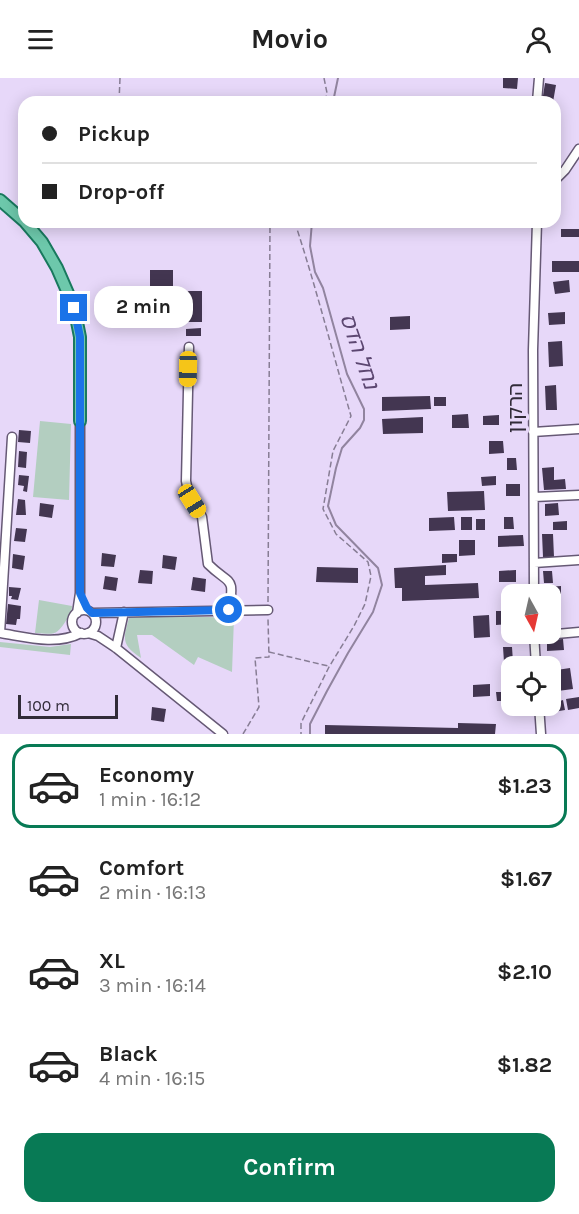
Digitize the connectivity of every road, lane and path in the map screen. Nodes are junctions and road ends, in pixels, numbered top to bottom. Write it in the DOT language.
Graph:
graph roads {
  1 [pos="120,78"];
  2 [pos="324,78"];
  3 [pos="538,78"];
  4 [pos="119,96"];
  5 [pos="326,96"];
  6 [pos="537,96"];
  7 [pos="579,149"];
  8 [pos="561,174"];
  9 [pos="0,200"];
  10 [pos="18,215"];
  11 [pos="31,228"];
  12 [pos="270,228"];
  13 [pos="297,228"];
  14 [pos="537,228"];
  15 [pos="189,347"];
  16 [pos="81,421"];
  17 [pos="579,429"];
  18 [pos="533,432"];
  19 [pos="12,437"];
  20 [pos="0,448"];
  21 [pos="12,450"];
  22 [pos="579,495"];
  23 [pos="534,497"];
  24 [pos="4,509"];
  25 [pos="579,560"];
  26 [pos="534,563"];
  27 [pos="2,569"];
  28 [pos="534,584"];
  29 [pos="80,593"];
  30 [pos="229,610"];
  31 [pos="268,610"];
  32 [pos="91,612"];
  33 [pos="114,612"];
  34 [pos="124,612"];
  35 [pos="77,613"];
  36 [pos="72,623"];
  37 [pos="96,624"];
  38 [pos="579,632"];
  39 [pos="0,633"];
  40 [pos="84,633"];
  41 [pos="561,633"];
  42 [pos="62,640"];
  43 [pos="106,640"];
  44 [pos="116,648"];
  45 [pos="269,652"];
  46 [pos="329,667"];
  47 [pos="540,716"];
  48 [pos="223,734"];
  49 [pos="243,734"];
  50 [pos="301,734"];
  51 [pos="541,734"];
  1 -- 4 [label="path"];
  2 -- 5 [label="path"];
  3 -- 6 [label="street"];
  7 -- 8 [label="street"];
  9 -- 10 [label="main road"];
  11 -- 16 [label="main road"];
  12 -- 31 [label="path"];
  13 -- 46 [label="path"];
  14 -- 18 [label="street, הרקון"];
  15 -- 30 [label="street"];
  16 -- 29 [label="street"];
  17 -- 18 [label="street"];
  18 -- 23 [label="street, הרקון"];
  19 -- 21 [label="street"];
  20 -- 21 [label="street"];
  21 -- 24 [label="street"];
  22 -- 23 [label="street"];
  23 -- 26 [label="street, הרקון"];
  24 -- 27 [label="street"];
  25 -- 26 [label="street"];
  26 -- 28 [label="street, הרקון"];
  27 -- 39 [label="street"];
  29 -- 32 [label="street"];
  29 -- 35 [label="street"];
  30 -- 31 [label="street"];
  30 -- 34 [label="street"];
  31 -- 45 [label="path"];
  32 -- 33 [label="street"];
  32 -- 35 [label="street"];
  32 -- 37 [label="street"];
  33 -- 34 [label="street"];
  33 -- 37 [label="street"];
  34 -- 44 [label="street"];
  35 -- 36 [label="street"];
  36 -- 40 [label="street"];
  36 -- 42 [label="street"];
  37 -- 40 [label="street"];
  37 -- 43 [label="street"];
  38 -- 41 [label="street"];
  39 -- 42 [label="street"];
  40 -- 42 [label="street"];
  40 -- 43 [label="street"];
  43 -- 44 [label="street"];
  44 -- 48 [label="street"];
  45 -- 46 [label="path"];
  45 -- 49 [label="path"];
  46 -- 50 [label="path"];
  47 -- 51 [label="street"];
}
